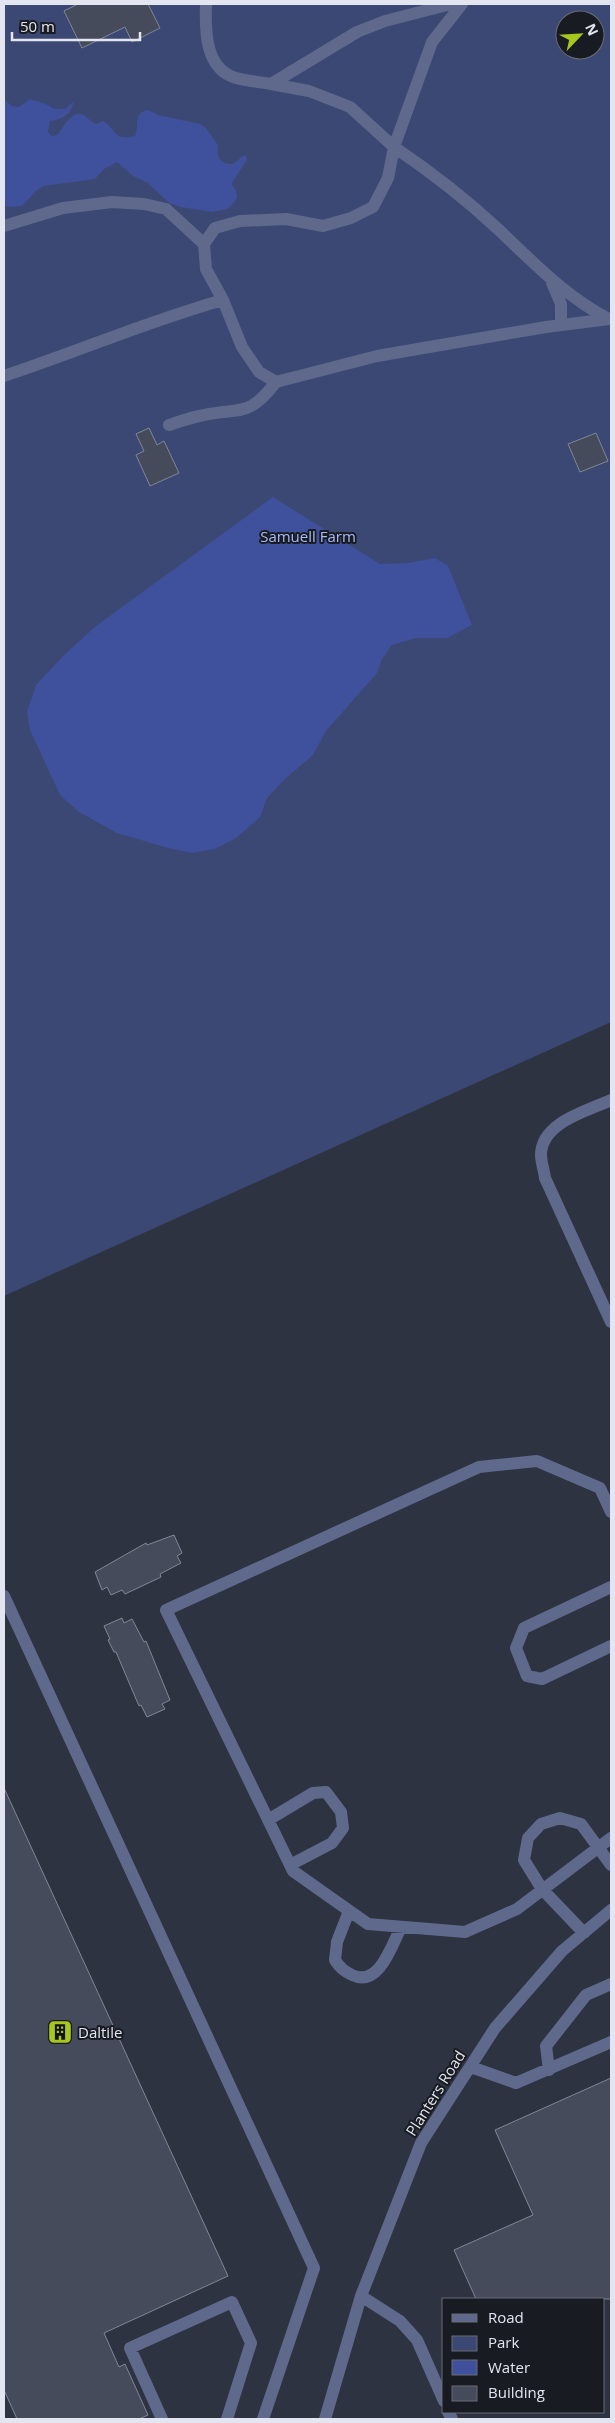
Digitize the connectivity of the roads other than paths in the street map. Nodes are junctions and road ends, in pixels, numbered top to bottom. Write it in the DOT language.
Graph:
graph roads {
  1 [pos="206,4"];
  2 [pos="451,4"];
  3 [pos="462,4"];
  4 [pos="271,84"];
  5 [pos="394,147"];
  6 [pos="4,226"];
  7 [pos="204,244"];
  8 [pos="548,277"];
  9 [pos="223,300"];
  10 [pos="610,319"];
  11 [pos="561,325"];
  12 [pos="4,376"];
  13 [pos="276,382"];
  14 [pos="169,425"];
  15 [pos="611,1100"];
  16 [pos="611,1322"];
  17 [pos="611,1512"];
  18 [pos="611,1587"];
  19 [pos="4,1596"];
  20 [pos="611,1646"];
  21 [pos="268,1820"];
  22 [pos="611,1838"];
  23 [pos="597,1848"];
  24 [pos="290,1865"];
  25 [pos="611,1865"];
  26 [pos="542,1889"];
  27 [pos="611,1910"];
  28 [pos="349,1911"];
  29 [pos="401,1927"];
  30 [pos="584,1933"];
  31 [pos="611,1984"];
  32 [pos="611,2042"];
  33 [pos="471,2067"];
  34 [pos="549,2070"];
  35 [pos="361,2296"];
  36 [pos="442,2398"];
  37 [pos="162,2419"];
  38 [pos="227,2419"];
  39 [pos="263,2419"];
  40 [pos="325,2419"];
  1 -- 4 [label="street"];
  2 -- 4 [label="street"];
  3 -- 5 [label="street"];
  4 -- 5 [label="street"];
  5 -- 7 [label="street"];
  5 -- 8 [label="street"];
  6 -- 7 [label="street"];
  7 -- 9 [label="street"];
  8 -- 10 [label="street"];
  8 -- 11 [label="street"];
  9 -- 12 [label="street"];
  9 -- 13 [label="street"];
  10 -- 11 [label="street"];
  11 -- 13 [label="street"];
  13 -- 14 [label="street"];
  15 -- 16 [label="street"];
  17 -- 21 [label="street"];
  18 -- 20 [label="street"];
  19 -- 39 [label="street"];
  21 -- 24 [label="street"];
  21 -- 24 [label="street"];
  22 -- 23 [label="street"];
  23 -- 25 [label="street"];
  23 -- 26 [label="street"];
  23 -- 26 [label="street"];
  24 -- 28 [label="street"];
  26 -- 29 [label="street"];
  26 -- 30 [label="street"];
  27 -- 30 [label="street, Planters Road"];
  28 -- 29 [label="street"];
  28 -- 29 [label="street"];
  30 -- 33 [label="street, Planters Road"];
  31 -- 34 [label="street"];
  32 -- 34 [label="street"];
  33 -- 34 [label="street"];
  33 -- 35 [label="street, Planters Road"];
  35 -- 36 [label="street"];
  35 -- 40 [label="street, Planters Road"];
  37 -- 38 [label="street"];
}
